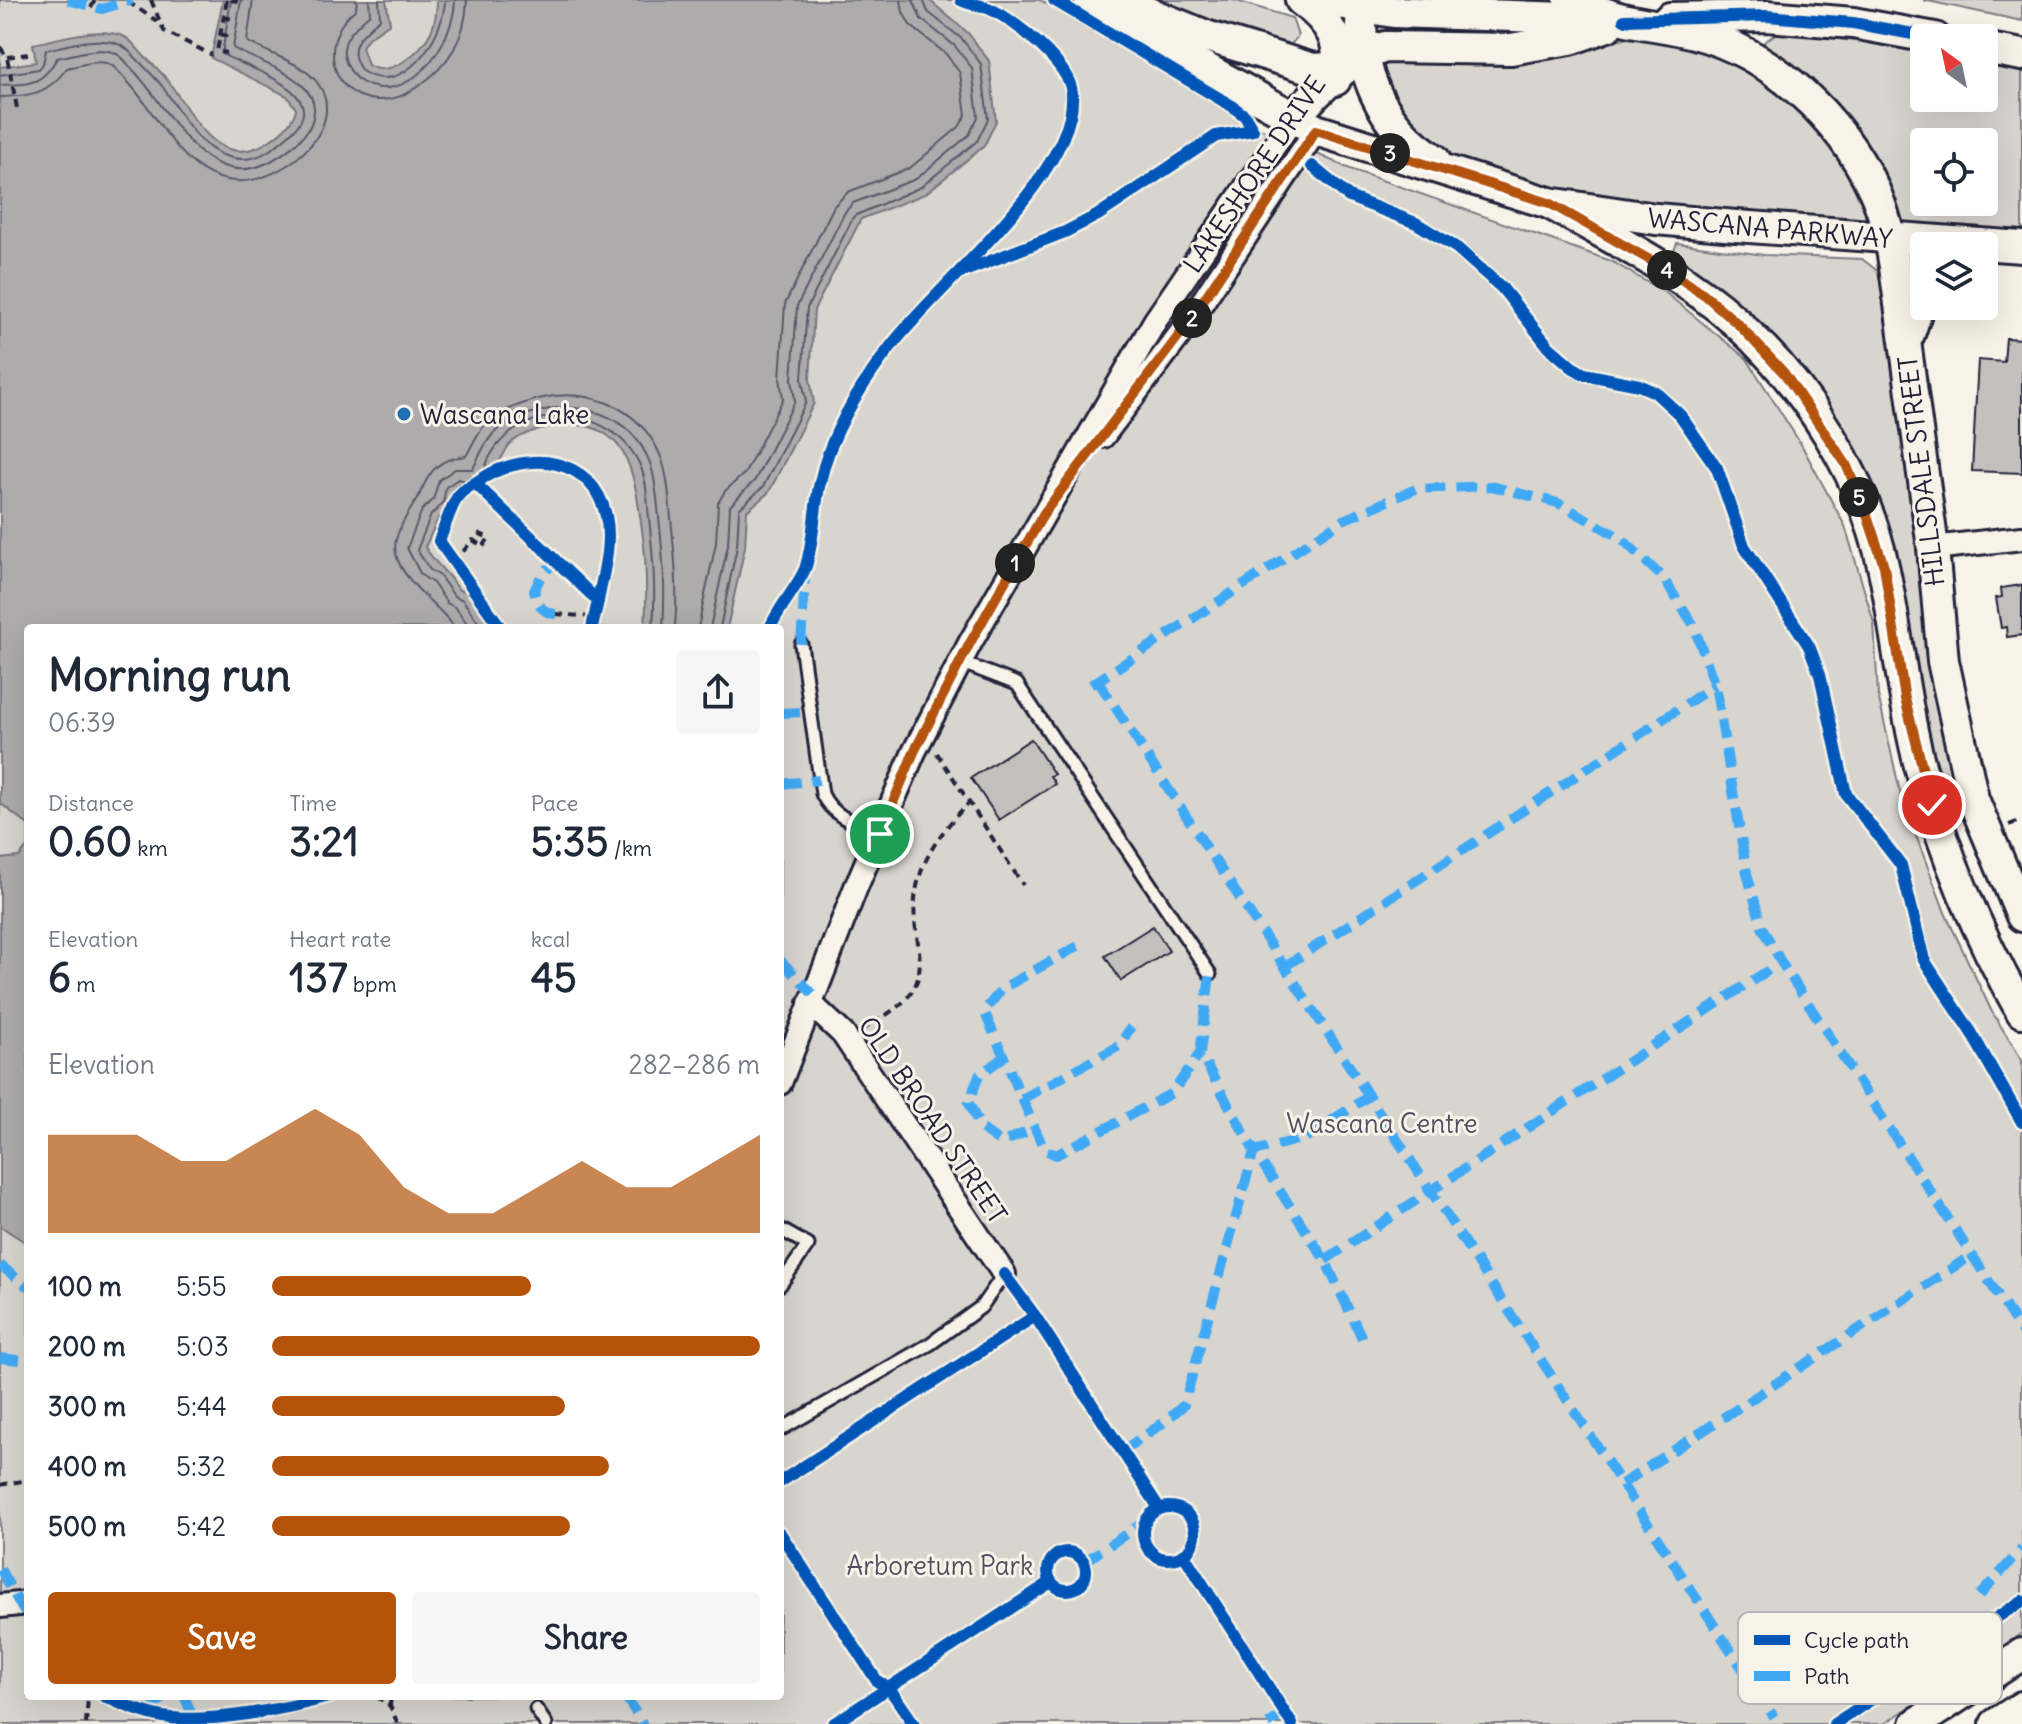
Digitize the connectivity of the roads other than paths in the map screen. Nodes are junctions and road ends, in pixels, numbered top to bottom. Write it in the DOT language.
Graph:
graph roads {
  1 [pos="1090,0"];
  2 [pos="1116,0"];
  3 [pos="1301,0"];
  4 [pos="1320,0"];
  5 [pos="1569,0"];
  6 [pos="1382,5"];
  7 [pos="1624,20"];
  8 [pos="1910,33"];
  9 [pos="1998,51"];
  10 [pos="2022,55"];
  11 [pos="1344,60"];
  12 [pos="1305,124"];
  13 [pos="1457,174"];
  14 [pos="1549,203"];
  15 [pos="1890,240"];
  16 [pos="2021,247"];
  17 [pos="1998,251"];
  18 [pos="1914,320"];
  19 [pos="1906,347"];
  20 [pos="2022,538"];
  21 [pos="1933,548"];
  22 [pos="801,644"];
  23 [pos="960,662"];
  24 [pos="880,834"];
  25 [pos="2022,916"];
  26 [pos="1210,974"];
  27 [pos="810,1003"];
  28 [pos="2022,1012"];
  29 [pos="784,1072"];
  30 [pos="784,1231"];
  31 [pos="1004,1274"];
  32 [pos="784,1279"];
  33 [pos="784,1428"];
  34 [pos="24,1603"];
  35 [pos="0,1606"];
  36 [pos="2022,1654"];
  37 [pos="2002,1667"];
  38 [pos="1946,1704"];
  39 [pos="2022,1707"];
  40 [pos="536,1709"];
  41 [pos="546,1724"];
  42 [pos="1916,1724"];
  43 [pos="1996,1724"];
  1 -- 12 [label="main road, WASCANA PARKWAY"];
  2 -- 11 [label="main road"];
  3 -- 11 [label="main road"];
  4 -- 6 [label="main road"];
  5 -- 7 [label="main road"];
  6 -- 7 [label="main road"];
  6 -- 11 [label="main road, LAKESHORE DRIVE"];
  7 -- 8 [label="main road"];
  7 -- 11 [label="main road"];
  7 -- 15 [label="main road, HILLSDALE STREET"];
  9 -- 10 [label="main road"];
  11 -- 12 [label="main road, LAKESHORE DRIVE"];
  11 -- 13 [label="main road"];
  12 -- 13 [label="main road, WASCANA PARKWAY"];
  12 -- 23 [label="street, LAKESHORE DRIVE"];
  13 -- 14 [label="main road, WASCANA PARKWAY"];
  14 -- 15 [label="main road, WASCANA PARKWAY"];
  14 -- 28 [label="main road, HILLSDALE STREET"];
  15 -- 16 [label="main road, WASCANA PARKWAY"];
  15 -- 19 [label="main road, HILLSDALE STREET"];
  16 -- 17 [label="main road"];
  18 -- 19 [label="main road"];
  19 -- 21 [label="main road, HILLSDALE STREET"];
  20 -- 21 [label="street"];
  21 -- 25 [label="main road, HILLSDALE STREET"];
  22 -- 24 [label="lane"];
  23 -- 24 [label="street, LAKESHORE DRIVE"];
  23 -- 26 [label="lane"];
  24 -- 27 [label="street, LAKESHORE DRIVE"];
  27 -- 29 [label="street, LAKESHORE DRIVE"];
  27 -- 31 [label="street, OLD BROAD STREET"];
  30 -- 32 [label="lane"];
  31 -- 33 [label="lane"];
  34 -- 35 [label="street"];
  36 -- 37 [label="main road"];
  38 -- 42 [label="main road"];
  39 -- 43 [label="main road"];
  40 -- 41 [label="lane"];
}
